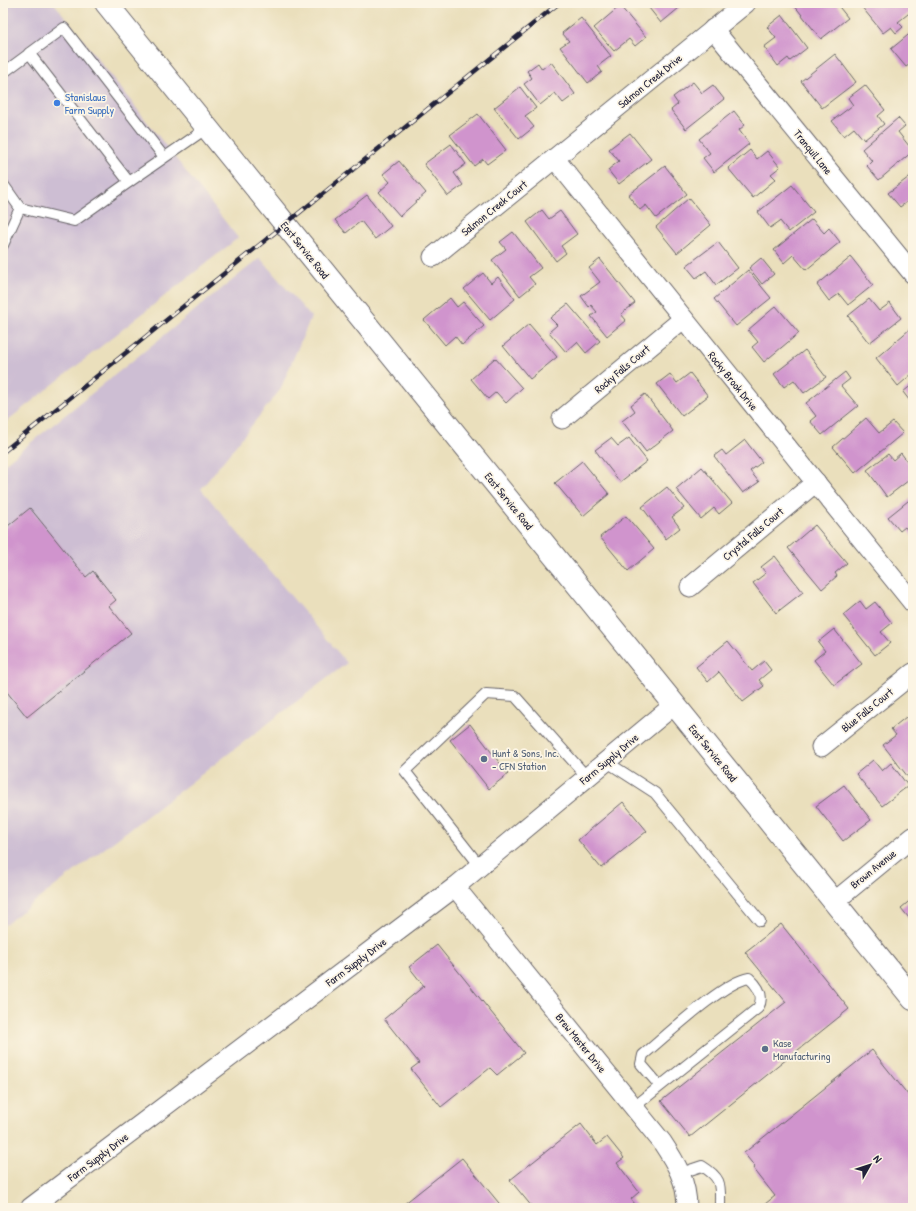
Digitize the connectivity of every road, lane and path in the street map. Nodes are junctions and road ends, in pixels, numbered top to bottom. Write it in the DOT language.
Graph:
graph roads {
  1 [pos="106,3"];
  2 [pos="746,3"];
  3 [pos="713,29"];
  4 [pos="29,53"];
  5 [pos="3,72"];
  6 [pos="207,128"];
  7 [pos="164,157"];
  8 [pos="555,159"];
  9 [pos="129,182"];
  10 [pos="3,184"];
  11 [pos="20,208"];
  12 [pos="3,245"];
  13 [pos="433,257"];
  14 [pos="913,274"];
  15 [pos="683,319"];
  16 [pos="562,419"];
  17 [pos="816,482"];
  18 [pos="690,587"];
  19 [pos="913,603"];
  20 [pos="913,673"];
  21 [pos="674,705"];
  22 [pos="821,747"];
  23 [pos="606,762"];
  24 [pos="587,778"];
  25 [pos="913,837"];
  26 [pos="480,866"];
  27 [pos="455,887"];
  28 [pos="834,902"];
  29 [pos="760,921"];
  30 [pos="913,999"];
  31 [pos="660,1086"];
  32 [pos="634,1107"];
  33 [pos="681,1173"];
  34 [pos="30,1208"];
  35 [pos="687,1208"];
  36 [pos="720,1208"];
  1 -- 6 [label="street, East Service Road"];
  2 -- 3 [label="street, Salmon Creek Drive"];
  3 -- 8 [label="street, Salmon Creek Drive"];
  3 -- 14 [label="street, Tranquil Lane"];
  4 -- 5 [label="lane"];
  4 -- 7 [label="lane"];
  4 -- 9 [label="lane"];
  6 -- 7 [label="lane"];
  6 -- 21 [label="street, East Service Road"];
  7 -- 9 [label="lane"];
  8 -- 13 [label="street, Salmon Creek Court"];
  8 -- 15 [label="street, Rocky Brook Drive"];
  9 -- 11 [label="lane"];
  10 -- 11 [label="lane"];
  11 -- 12 [label="lane"];
  15 -- 16 [label="street, Rocky Falls Court"];
  15 -- 17 [label="street, Rocky Brook Drive"];
  17 -- 18 [label="street, Crystal Falls Court"];
  17 -- 19 [label="street, Rocky Brook Drive"];
  20 -- 22 [label="street, Blue Falls Court"];
  21 -- 23 [label="street, Farm Supply Drive"];
  21 -- 28 [label="street, East Service Road"];
  23 -- 24 [label="street, Farm Supply Drive"];
  23 -- 29 [label="lane"];
  24 -- 26 [label="street, Farm Supply Drive"];
  24 -- 26 [label="lane"];
  25 -- 28 [label="street, Brown Avenue"];
  26 -- 27 [label="street, Farm Supply Drive"];
  27 -- 32 [label="street, Brew Master Drive"];
  27 -- 34 [label="street, Farm Supply Drive"];
  28 -- 30 [label="street, East Service Road"];
  31 -- 31 [label="lane"];
  31 -- 32 [label="lane"];
  32 -- 33 [label="street, Brew Master Drive"];
  33 -- 35 [label="street, Brew Master Drive"];
  33 -- 36 [label="lane"];
}
